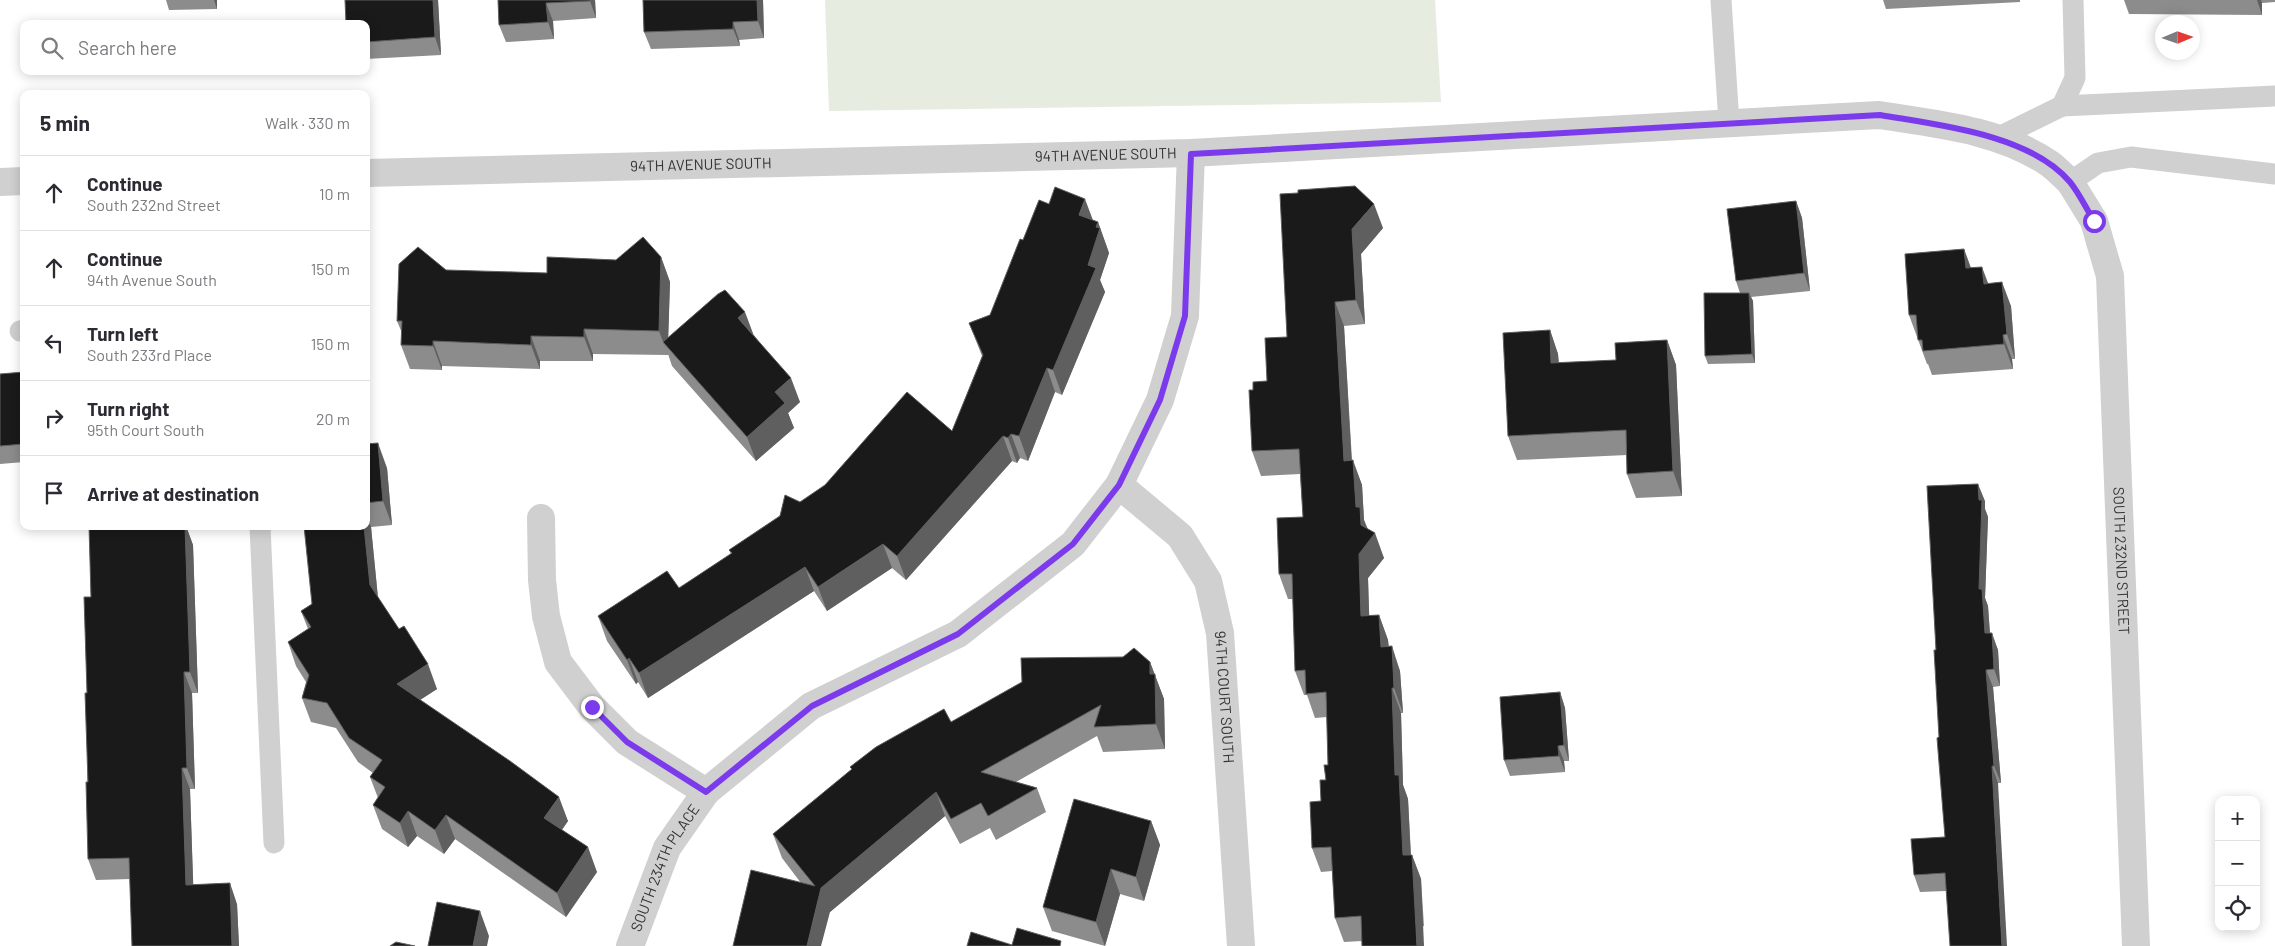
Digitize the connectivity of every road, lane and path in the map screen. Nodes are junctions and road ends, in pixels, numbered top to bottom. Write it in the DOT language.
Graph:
graph roads {
  1 [pos="1721,0"];
  2 [pos="2074,0"];
  3 [pos="2275,96"];
  4 [pos="2062,106"];
  5 [pos="1729,124"];
  6 [pos="1994,139"];
  7 [pos="1191,154"];
  8 [pos="370,173"];
  9 [pos="2275,174"];
  10 [pos="20,181"];
  11 [pos="0,182"];
  12 [pos="2070,182"];
  13 [pos="1119,485"];
  14 [pos="542,518"];
  15 [pos="260,530"];
  16 [pos="706,792"];
  17 [pos="274,843"];
  18 [pos="630,946"];
  19 [pos="1241,946"];
  20 [pos="2136,946"];
  1 -- 5 [label="lane"];
  2 -- 4 [label="lane"];
  3 -- 4 [label="lane"];
  4 -- 6 [label="lane"];
  5 -- 6 [label="street, 94TH AVENUE SOUTH"];
  5 -- 7 [label="street, 94TH AVENUE SOUTH"];
  6 -- 12 [label="street, 94TH AVENUE SOUTH"];
  7 -- 8 [label="street, 94TH AVENUE SOUTH"];
  7 -- 13 [label="street, SOUTH 234TH PLACE"];
  9 -- 12 [label="lane"];
  10 -- 11 [label="street"];
  12 -- 20 [label="street, SOUTH 232ND STREET"];
  13 -- 16 [label="street, SOUTH 234TH PLACE"];
  13 -- 19 [label="street, 94TH COURT SOUTH"];
  14 -- 16 [label="street"];
  15 -- 17 [label="lane"];
  16 -- 18 [label="street, SOUTH 234TH PLACE"];
}
